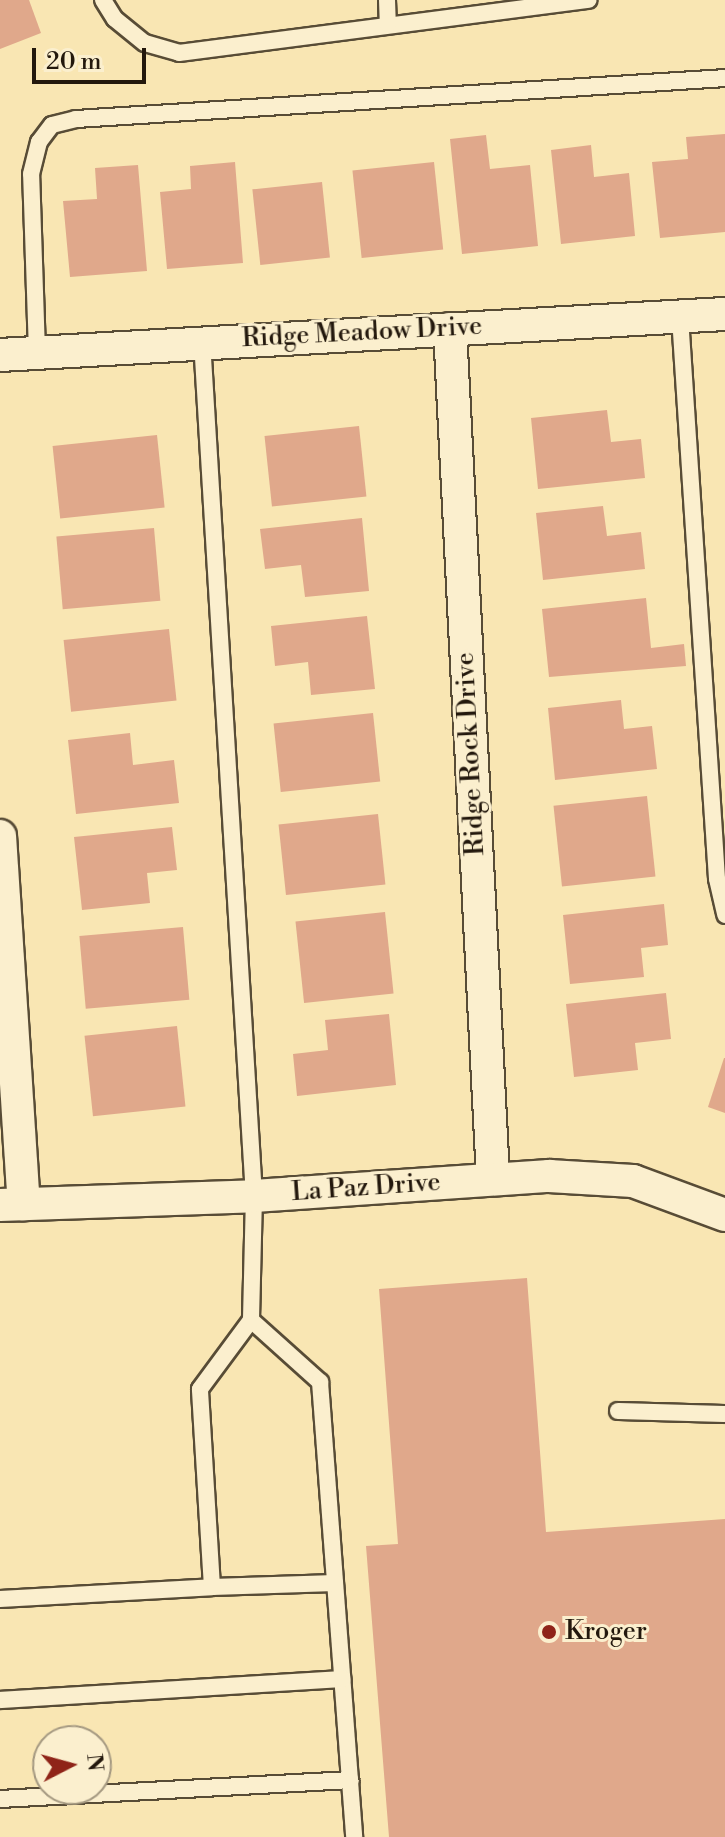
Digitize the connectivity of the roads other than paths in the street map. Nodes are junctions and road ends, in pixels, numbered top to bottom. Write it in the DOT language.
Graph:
graph roads {
  1 [pos="103,0"];
  2 [pos="387,0"];
  3 [pos="589,0"];
  4 [pos="388,24"];
  5 [pos="725,78"];
  6 [pos="725,314"];
  7 [pos="680,317"];
  8 [pos="450,329"];
  9 [pos="202,341"];
  10 [pos="37,352"];
  11 [pos="0,355"];
  12 [pos="0,836"];
  13 [pos="725,915"];
  14 [pos="493,1178"];
  15 [pos="254,1196"];
  16 [pos="12,1204"];
  17 [pos="725,1215"];
  18 [pos="251,1320"];
  19 [pos="618,1411"];
  20 [pos="725,1414"];
  21 [pos="335,1583"];
  22 [pos="212,1587"];
  23 [pos="0,1599"];
  24 [pos="342,1679"];
  25 [pos="0,1700"];
  26 [pos="350,1780"];
  27 [pos="0,1799"];
  28 [pos="354,1837"];
  1 -- 4 [label="lane"];
  2 -- 4 [label="lane"];
  3 -- 4 [label="lane"];
  5 -- 10 [label="lane"];
  6 -- 7 [label="street, Ridge Meadow Drive"];
  7 -- 8 [label="street, Ridge Meadow Drive"];
  7 -- 13 [label="lane"];
  8 -- 9 [label="street, Ridge Meadow Drive"];
  8 -- 14 [label="street, Ridge Rock Drive"];
  9 -- 10 [label="street, Ridge Meadow Drive"];
  9 -- 15 [label="lane"];
  10 -- 11 [label="street, Ridge Meadow Drive"];
  12 -- 16 [label="street"];
  14 -- 15 [label="street, La Paz Drive"];
  14 -- 17 [label="street, La Paz Drive"];
  15 -- 16 [label="street, La Paz Drive"];
  15 -- 18 [label="lane"];
  18 -- 21 [label="lane"];
  18 -- 22 [label="lane"];
  19 -- 20 [label="lane"];
  21 -- 22 [label="lane"];
  21 -- 24 [label="lane"];
  22 -- 23 [label="lane"];
  24 -- 25 [label="lane"];
  24 -- 26 [label="lane"];
  26 -- 27 [label="lane"];
  26 -- 28 [label="lane"];
}
